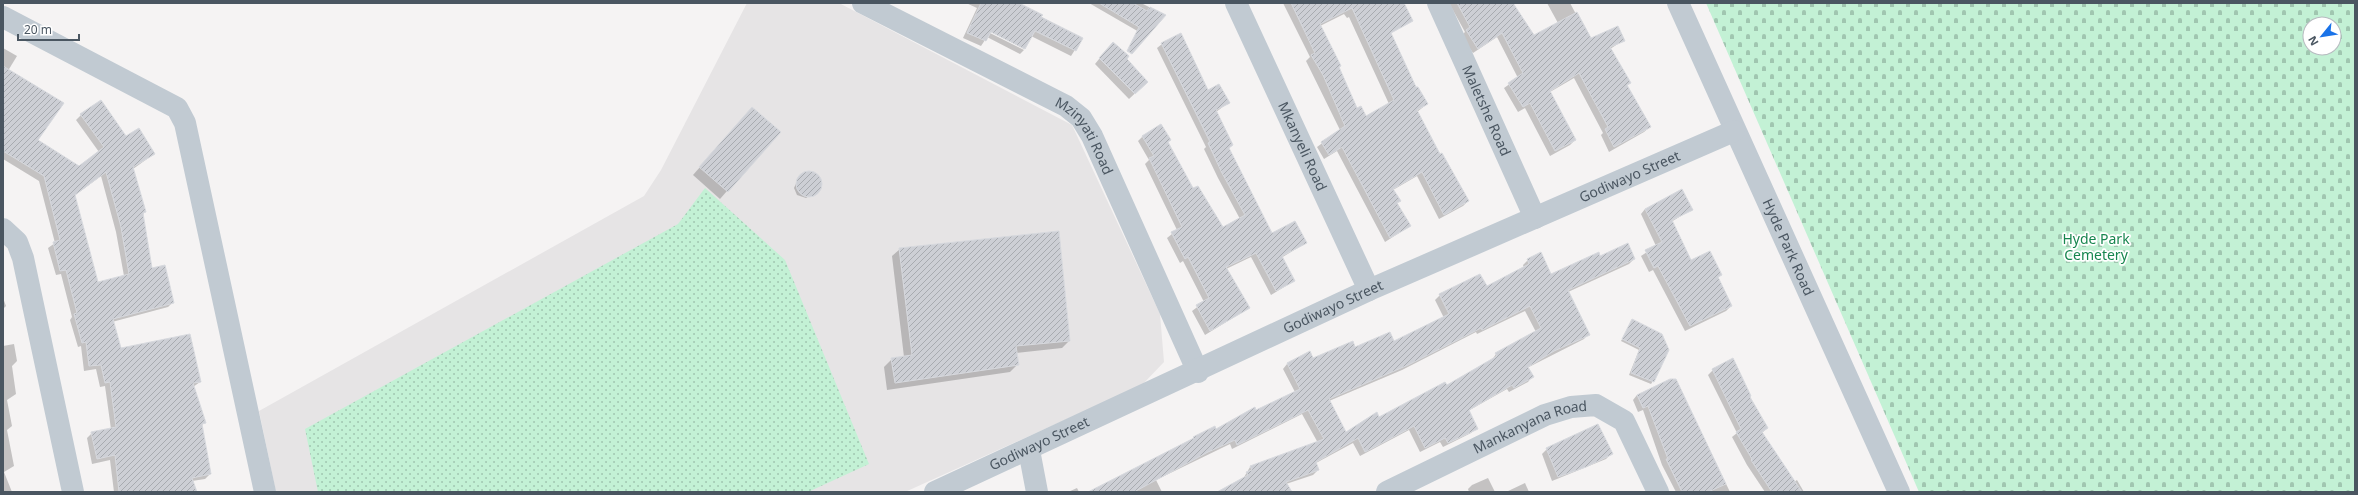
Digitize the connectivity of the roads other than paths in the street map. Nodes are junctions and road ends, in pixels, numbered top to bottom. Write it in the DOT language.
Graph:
graph roads {
  1 [pos="863,3"];
  2 [pos="1236,3"];
  3 [pos="1438,3"];
  4 [pos="1678,3"];
  5 [pos="3,17"];
  6 [pos="1734,131"];
  7 [pos="1535,218"];
  8 [pos="3,229"];
  9 [pos="1370,290"];
  10 [pos="1198,372"];
  11 [pos="1029,450"];
  12 [pos="73,492"];
  13 [pos="265,492"];
  14 [pos="935,492"];
  15 [pos="1037,492"];
  16 [pos="1387,492"];
  17 [pos="1658,492"];
  18 [pos="1899,492"];
  1 -- 10 [label="street, Mzinyati Road"];
  2 -- 9 [label="street, Mkanyeli Road"];
  3 -- 7 [label="street, Maletshe Road"];
  4 -- 6 [label="street, Hyde Park Road"];
  5 -- 13 [label="street"];
  6 -- 7 [label="street, Godiwayo Street"];
  6 -- 18 [label="street, Hyde Park Road"];
  7 -- 9 [label="street, Godiwayo Street"];
  8 -- 12 [label="street"];
  9 -- 10 [label="street, Godiwayo Street"];
  10 -- 11 [label="street, Godiwayo Street"];
  11 -- 14 [label="street, Godiwayo Street"];
  11 -- 15 [label="street"];
  16 -- 17 [label="street, Mankanyana Road"];
}
